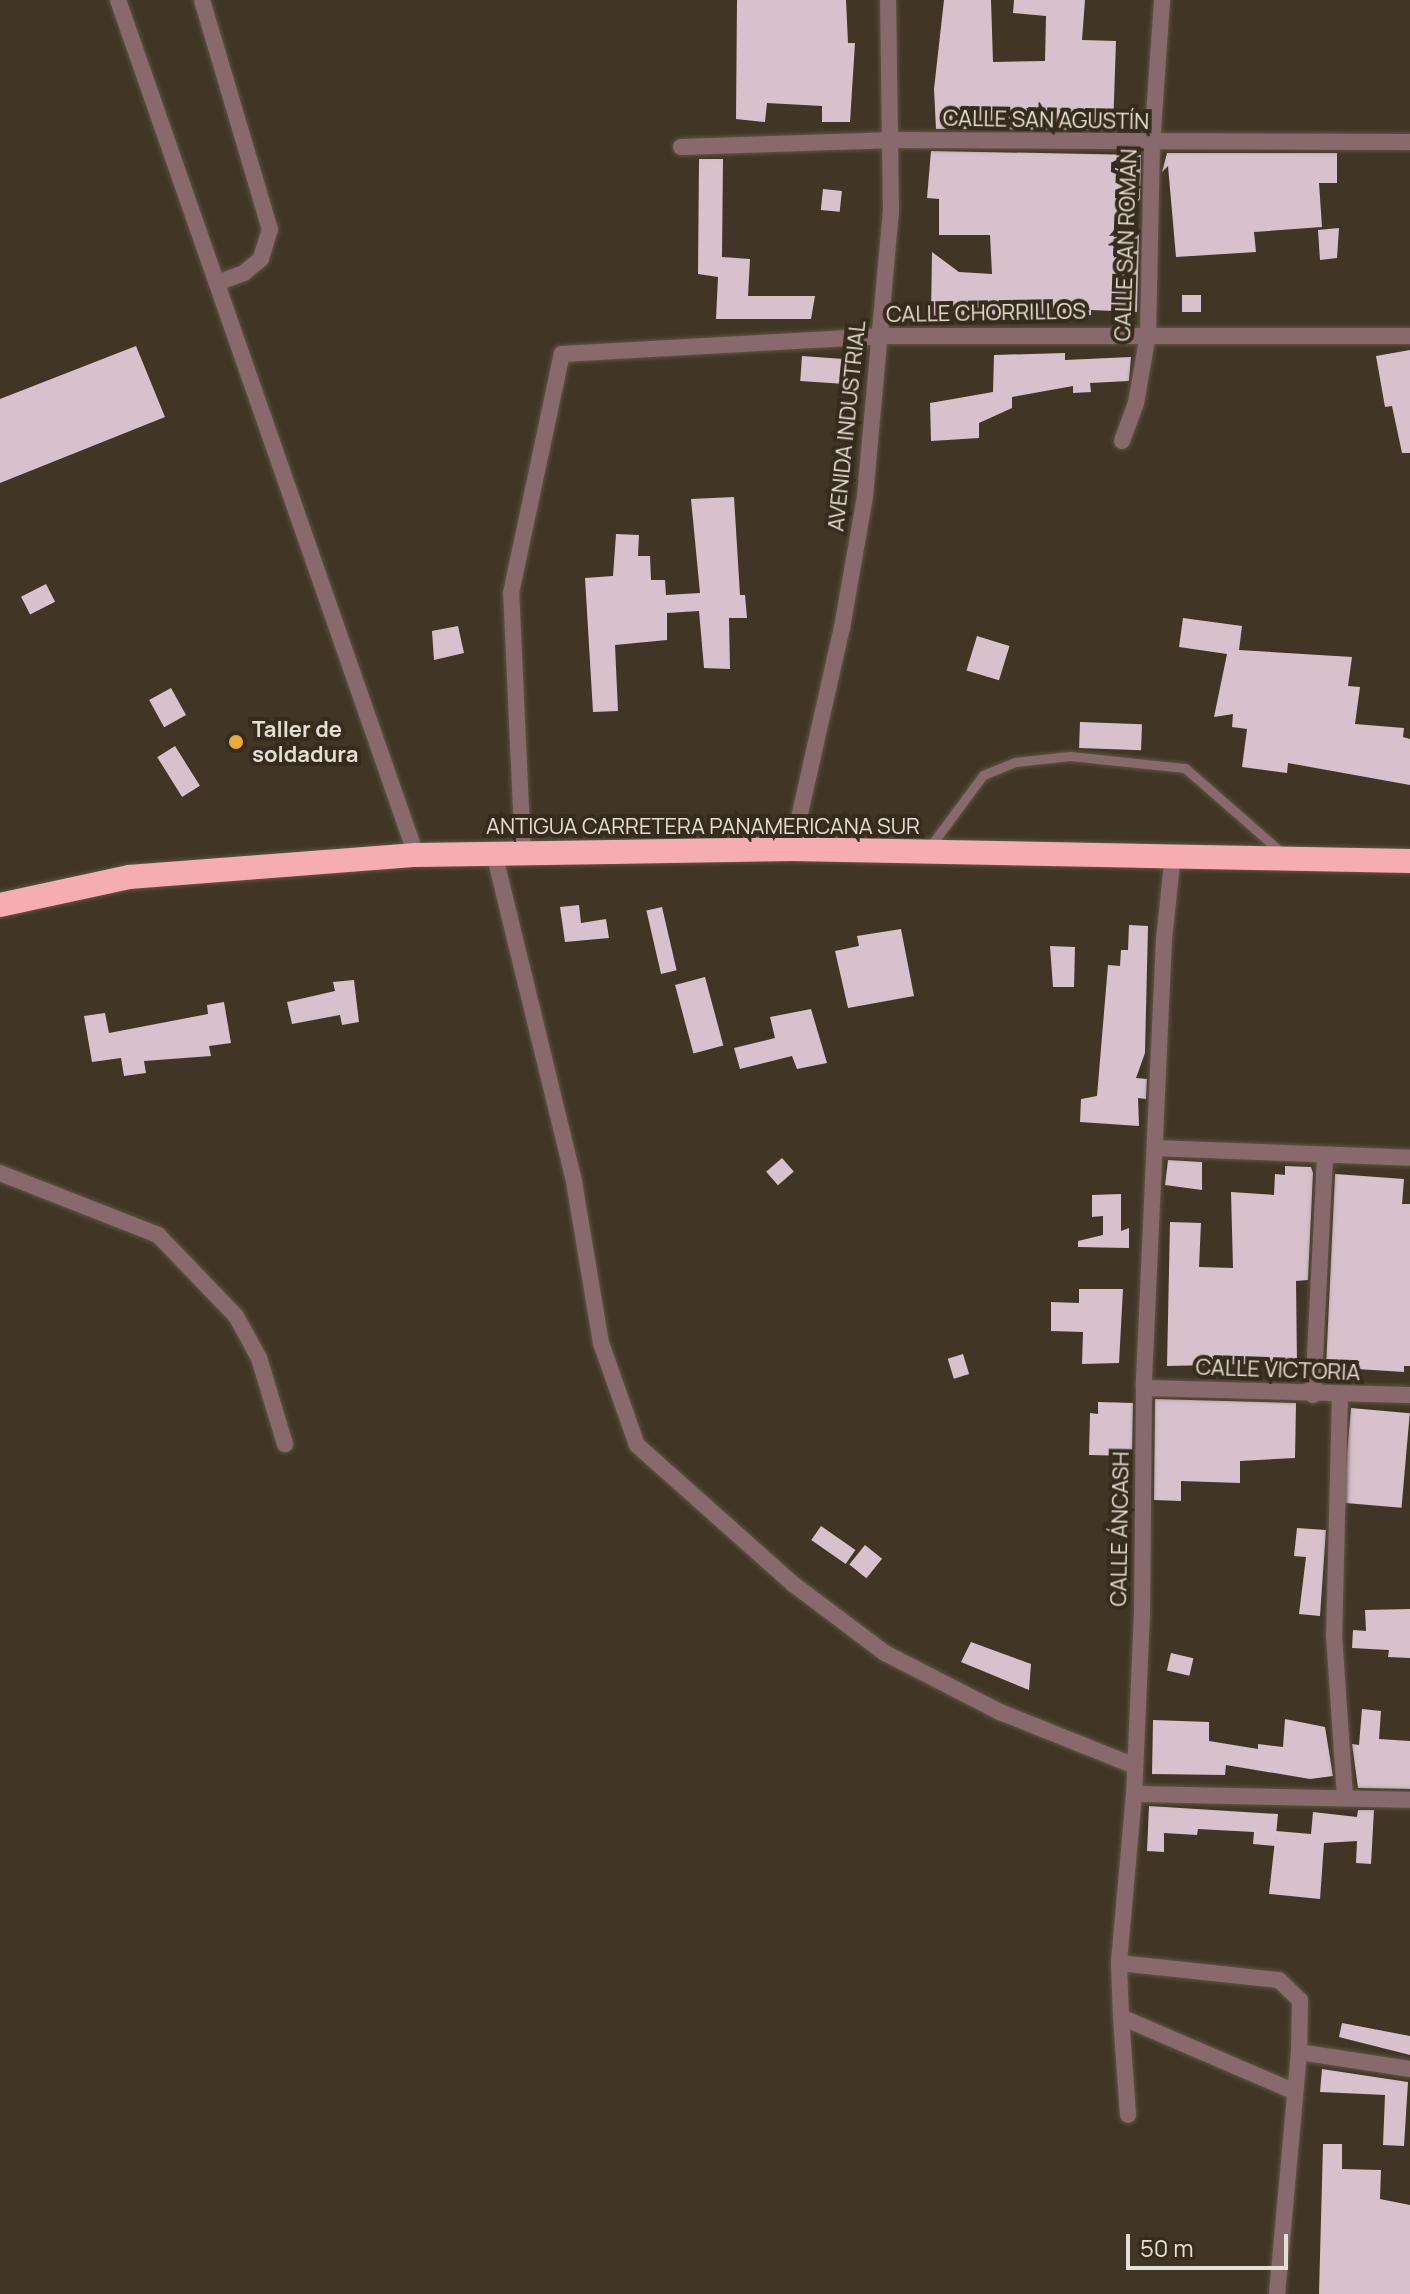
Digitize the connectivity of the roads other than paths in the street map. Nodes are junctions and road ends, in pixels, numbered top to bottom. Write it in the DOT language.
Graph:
graph roads {
  1 [pos="118,0"];
  2 [pos="202,0"];
  3 [pos="888,0"];
  4 [pos="1162,0"];
  5 [pos="888,140"];
  6 [pos="1410,142"];
  7 [pos="1152,144"];
  8 [pos="681,147"];
  9 [pos="217,283"];
  10 [pos="1148,334"];
  11 [pos="880,336"];
  12 [pos="1410,336"];
  13 [pos="1122,441"];
  14 [pos="792,849"];
  15 [pos="925,852"];
  16 [pos="494,853"];
  17 [pos="523,853"];
  18 [pos="1173,854"];
  19 [pos="416,855"];
  20 [pos="1288,858"];
  21 [pos="1410,861"];
  22 [pos="0,905"];
  23 [pos="1155,1148"];
  24 [pos="1325,1156"];
  25 [pos="1410,1158"];
  26 [pos="0,1173"];
  27 [pos="1144,1388"];
  28 [pos="1313,1395"];
  29 [pos="1340,1395"];
  30 [pos="1410,1395"];
  31 [pos="285,1444"];
  32 [pos="1135,1766"];
  33 [pos="1134,1794"];
  34 [pos="1345,1797"];
  35 [pos="1410,1800"];
  36 [pos="1119,1963"];
  37 [pos="1121,2017"];
  38 [pos="1299,2052"];
  39 [pos="1410,2069"];
  40 [pos="1293,2091"];
  41 [pos="1128,2115"];
  42 [pos="1277,2294"];
  1 -- 9 [label="street"];
  2 -- 9 [label="street"];
  3 -- 5 [label="street, AVENIDA INDUSTRIAL"];
  4 -- 7 [label="street, CALLE SAN ROMÁN"];
  5 -- 7 [label="street, CALLE SAN AGUSTÍN"];
  5 -- 8 [label="street, CALLE SAN AGUSTÍN"];
  5 -- 11 [label="street, AVENIDA INDUSTRIAL"];
  6 -- 7 [label="street, CALLE SAN AGUSTÍN"];
  7 -- 10 [label="street, CALLE SAN ROMÁN"];
  9 -- 19 [label="street"];
  10 -- 11 [label="street, CALLE CHORRILLOS"];
  10 -- 12 [label="street, CALLE CHORRILLOS"];
  10 -- 13 [label="street, CALLE SAN ROMÁN"];
  11 -- 14 [label="street, AVENIDA INDUSTRIAL"];
  11 -- 17 [label="street, CALLE CHORRILLOS"];
  14 -- 15 [label="highway, ANTIGUA CARRETERA PANAMERICANA SUR"];
  14 -- 17 [label="highway, ANTIGUA CARRETERA PANAMERICANA SUR"];
  15 -- 18 [label="highway, ANTIGUA CARRETERA PANAMERICANA SUR"];
  15 -- 20 [label="lane"];
  16 -- 17 [label="highway, ANTIGUA CARRETERA PANAMERICANA SUR"];
  16 -- 19 [label="highway, ANTIGUA CARRETERA PANAMERICANA SUR"];
  16 -- 32 [label="street"];
  18 -- 20 [label="highway, ANTIGUA CARRETERA PANAMERICANA SUR"];
  18 -- 23 [label="street, CALLE ÁNCASH"];
  19 -- 22 [label="highway, ANTIGUA CARRETERA PANAMERICANA SUR"];
  20 -- 21 [label="highway, ANTIGUA CARRETERA PANAMERICANA SUR"];
  23 -- 24 [label="street"];
  23 -- 27 [label="street, CALLE ÁNCASH"];
  24 -- 25 [label="street"];
  24 -- 28 [label="street"];
  26 -- 31 [label="street"];
  27 -- 28 [label="street, CALLE VICTORIA"];
  27 -- 32 [label="street, CALLE ÁNCASH"];
  28 -- 29 [label="street, CALLE VICTORIA"];
  29 -- 30 [label="street, CALLE VICTORIA"];
  29 -- 34 [label="street"];
  32 -- 33 [label="street, CALLE ÁNCASH"];
  33 -- 34 [label="street"];
  33 -- 36 [label="street, CALLE ÁNCASH"];
  34 -- 35 [label="street"];
  36 -- 37 [label="street, CALLE ÁNCASH"];
  36 -- 38 [label="street"];
  37 -- 40 [label="street"];
  37 -- 41 [label="street, CALLE ÁNCASH"];
  38 -- 39 [label="street"];
  38 -- 40 [label="street"];
  40 -- 42 [label="street"];
}
